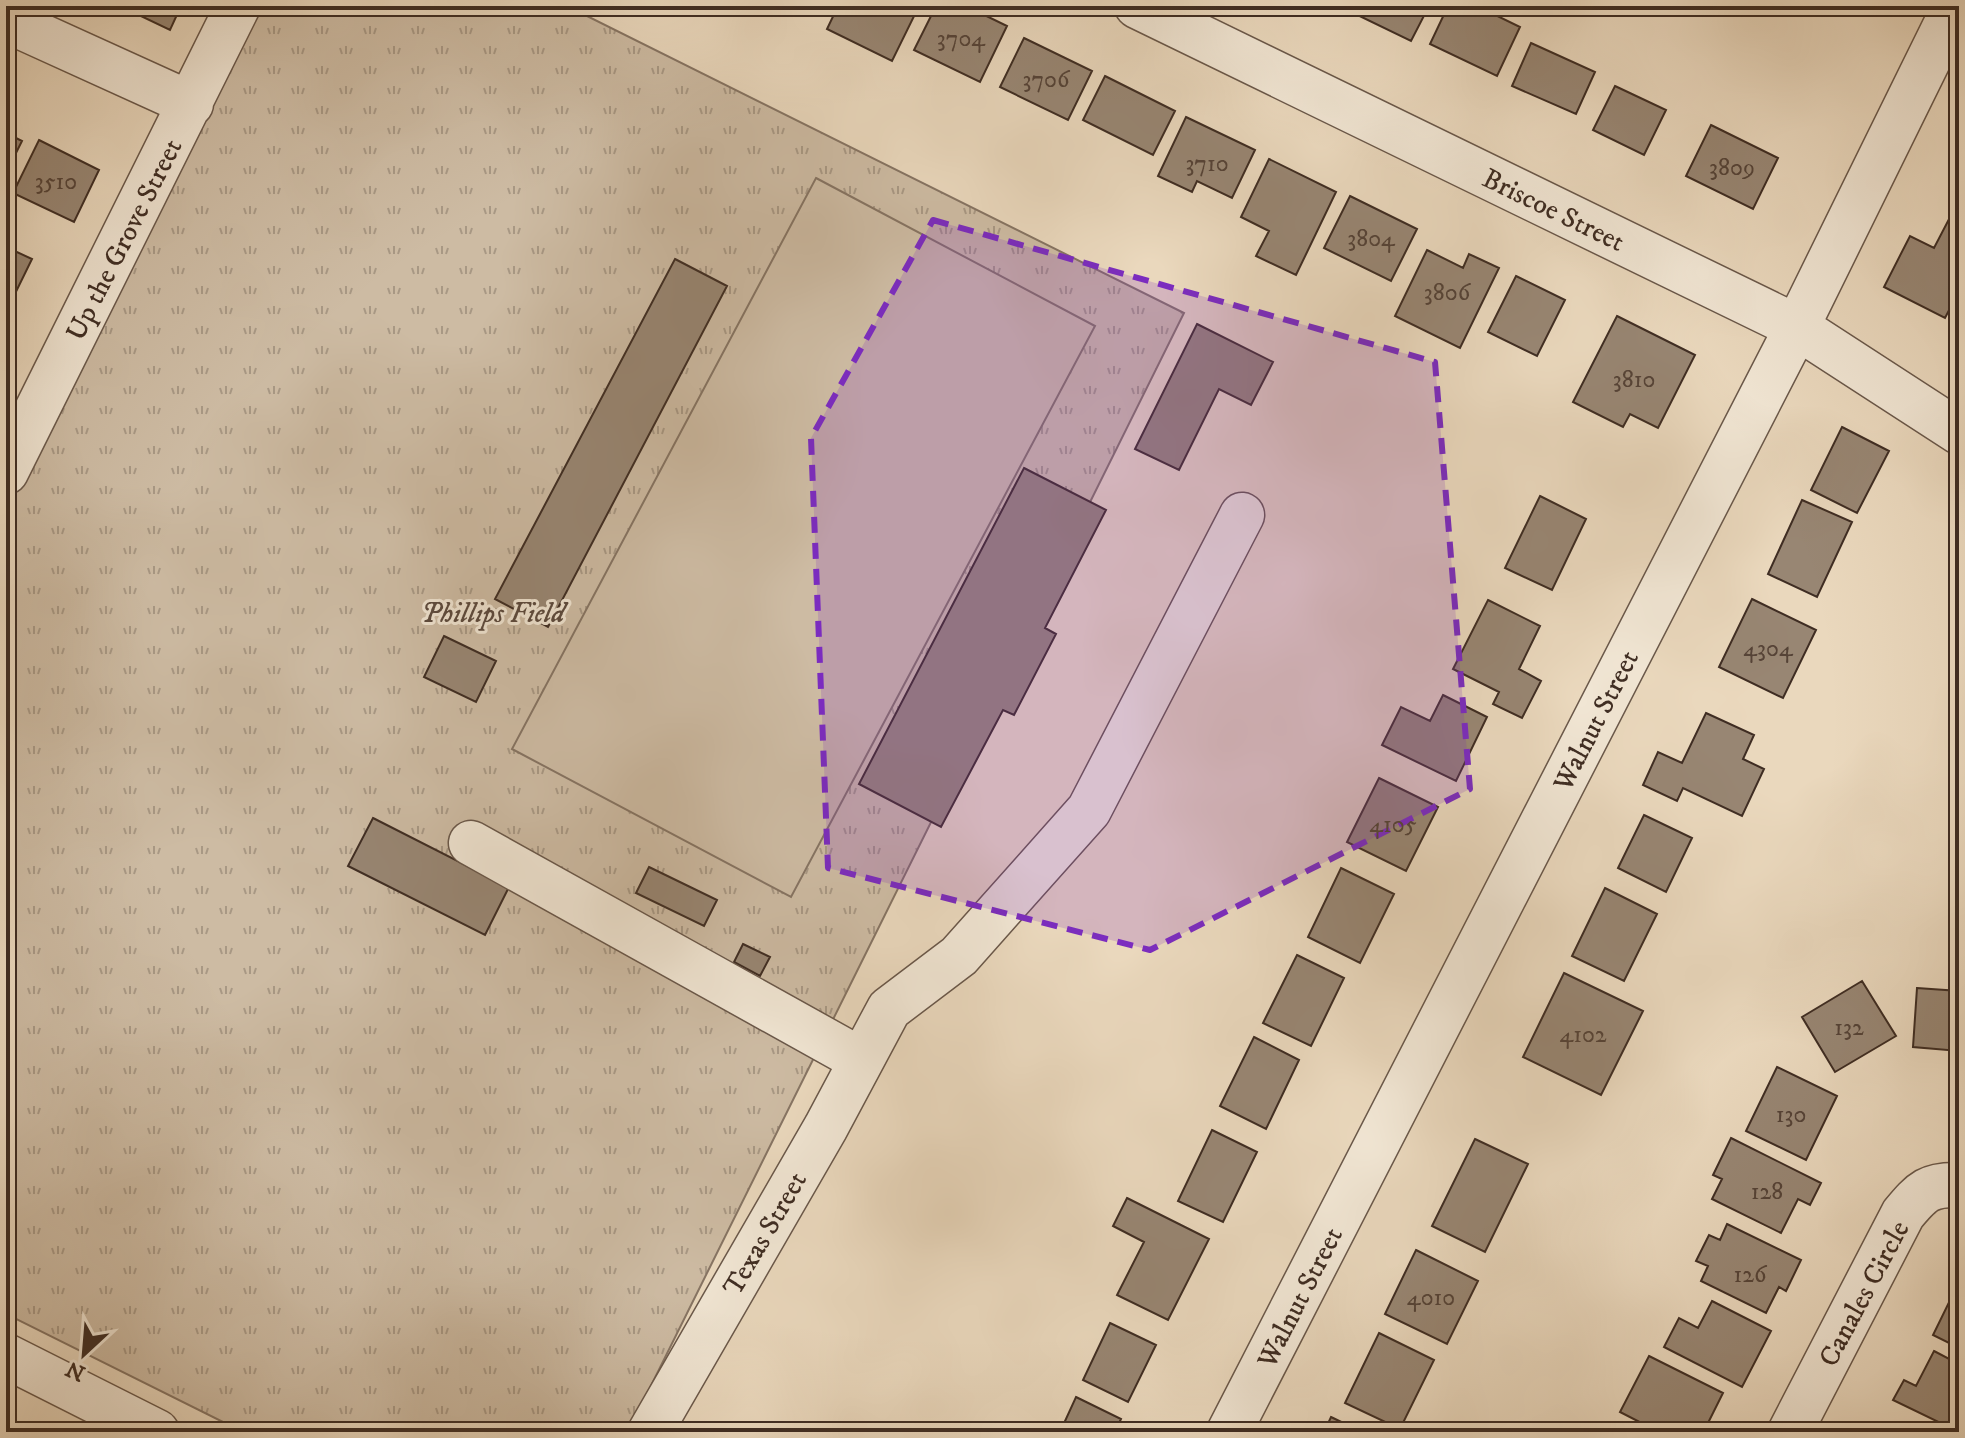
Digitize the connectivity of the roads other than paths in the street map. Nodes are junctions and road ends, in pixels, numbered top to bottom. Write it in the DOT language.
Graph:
graph roads {
  1 [pos="238,6"];
  2 [pos="1137,6"];
  3 [pos="1955,6"];
  4 [pos="6,20"];
  5 [pos="191,104"];
  6 [pos="1797,327"];
  7 [pos="1959,432"];
  8 [pos="6,472"];
  9 [pos="1242,515"];
  10 [pos="471,843"];
  11 [pos="869,1046"];
  12 [pos="1959,1185"];
  13 [pos="6,1356"];
  14 [pos="157,1432"];
  15 [pos="650,1432"];
  16 [pos="1229,1432"];
  17 [pos="1790,1432"];
  1 -- 5 [label="street, Up the Grove Street"];
  2 -- 6 [label="street, Briscoe Street"];
  3 -- 6 [label="street, Walnut Street"];
  4 -- 5 [label="street"];
  5 -- 8 [label="street, Up the Grove Street"];
  6 -- 7 [label="street, Briscoe Street"];
  6 -- 16 [label="street, Walnut Street"];
  9 -- 11 [label="street, Texas Street"];
  10 -- 11 [label="street"];
  11 -- 15 [label="street, Texas Street"];
  12 -- 17 [label="street, Canales Circle"];
  13 -- 14 [label="street"];
}
